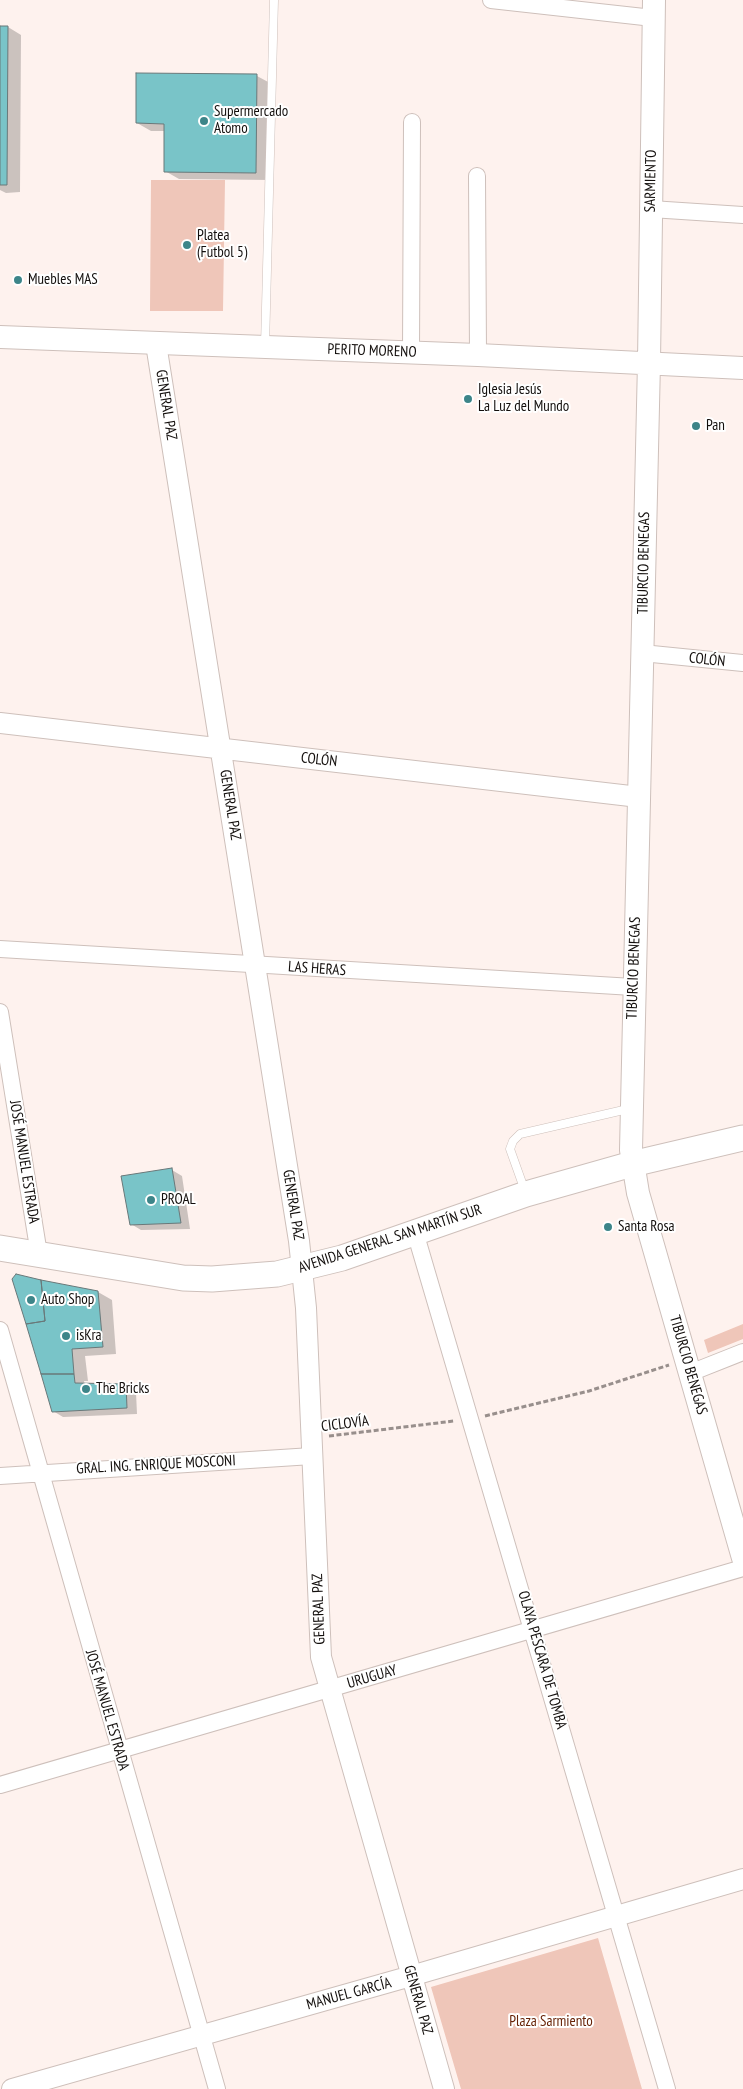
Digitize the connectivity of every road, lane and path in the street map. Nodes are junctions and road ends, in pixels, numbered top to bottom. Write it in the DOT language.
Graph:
graph roads {
  1 [pos="274,0"];
  2 [pos="491,0"];
  3 [pos="654,9"];
  4 [pos="412,122"];
  5 [pos="477,176"];
  6 [pos="651,209"];
  7 [pos="743,215"];
  8 [pos="0,337"];
  9 [pos="156,344"];
  10 [pos="265,348"];
  11 [pos="411,352"];
  12 [pos="478,355"];
  13 [pos="648,362"];
  14 [pos="743,368"];
  15 [pos="642,653"];
  16 [pos="743,663"];
  17 [pos="0,723"];
  18 [pos="221,749"];
  19 [pos="638,797"];
  20 [pos="0,949"];
  21 [pos="255,963"];
  22 [pos="633,988"];
  23 [pos="0,1012"];
  24 [pos="630,1109"];
  25 [pos="743,1138"];
  26 [pos="632,1164"];
  27 [pos="526,1194"];
  28 [pos="415,1232"];
  29 [pos="0,1248"];
  30 [pos="39,1254"];
  31 [pos="302,1269"];
  32 [pos="0,1330"];
  33 [pos="743,1352"];
  34 [pos="688,1366"];
  35 [pos="471,1419"];
  36 [pos="312,1448"];
  37 [pos="40,1472"];
  38 [pos="0,1476"];
  39 [pos="743,1558"];
  40 [pos="743,1568"];
  41 [pos="532,1630"];
  42 [pos="328,1690"];
  43 [pos="118,1750"];
  44 [pos="0,1785"];
  45 [pos="743,1879"];
  46 [pos="617,1916"];
  47 [pos="412,1976"];
  48 [pos="201,2034"];
  49 [pos="12,2089"];
  50 [pos="217,2089"];
  51 [pos="444,2089"];
  52 [pos="668,2089"];
  1 -- 10 [label="lane"];
  2 -- 3 [label="street"];
  3 -- 6 [label="main road, SARMIENTO"];
  4 -- 11 [label="street"];
  5 -- 12 [label="street"];
  6 -- 7 [label="street"];
  6 -- 13 [label="main road, SARMIENTO"];
  8 -- 9 [label="main road, PERITO MORENO"];
  9 -- 10 [label="main road, PERITO MORENO"];
  9 -- 18 [label="street, GENERAL PAZ"];
  10 -- 11 [label="main road, PERITO MORENO"];
  11 -- 12 [label="main road, PERITO MORENO"];
  12 -- 13 [label="main road, PERITO MORENO"];
  13 -- 14 [label="main road, PERITO MORENO"];
  13 -- 15 [label="main road, TIBURCIO BENEGAS"];
  15 -- 16 [label="street, COLÓN"];
  15 -- 19 [label="main road, TIBURCIO BENEGAS"];
  17 -- 18 [label="street, COLÓN"];
  18 -- 19 [label="street, COLÓN"];
  18 -- 21 [label="street, GENERAL PAZ"];
  19 -- 22 [label="main road, TIBURCIO BENEGAS"];
  20 -- 21 [label="street, LAS HERAS"];
  21 -- 22 [label="street, LAS HERAS"];
  21 -- 31 [label="street, GENERAL PAZ"];
  22 -- 24 [label="main road, TIBURCIO BENEGAS"];
  23 -- 30 [label="street, JOSÉ MANUEL ESTRADA"];
  24 -- 26 [label="main road, TIBURCIO BENEGAS"];
  24 -- 27 [label="lane"];
  25 -- 26 [label="main road, AVENIDA GENERAL SAN MARTÍN SUR"];
  26 -- 27 [label="main road, AVENIDA GENERAL SAN MARTÍN SUR"];
  26 -- 34 [label="main road, TIBURCIO BENEGAS"];
  27 -- 28 [label="main road, AVENIDA GENERAL SAN MARTÍN SUR"];
  28 -- 31 [label="main road, AVENIDA GENERAL SAN MARTÍN SUR"];
  28 -- 35 [label="street, OLAYA PESCARA DE TOMBA"];
  29 -- 30 [label="main road, AVENIDA GENERAL SAN MARTÍN SUR"];
  30 -- 31 [label="main road, AVENIDA GENERAL SAN MARTÍN SUR"];
  31 -- 36 [label="street, GENERAL PAZ"];
  32 -- 37 [label="street, JOSÉ MANUEL ESTRADA"];
  33 -- 34 [label="street"];
  34 -- 35 [label="path, CICLOVÍA"];
  34 -- 39 [label="main road, TIBURCIO BENEGAS"];
  35 -- 36 [label="path, CICLOVÍA"];
  35 -- 41 [label="street, OLAYA PESCARA DE TOMBA"];
  36 -- 37 [label="street, GRAL. ING. ENRIQUE MOSCONI"];
  36 -- 42 [label="street, GENERAL PAZ"];
  37 -- 38 [label="street, GRAL. ING. ENRIQUE MOSCONI"];
  37 -- 43 [label="street, JOSÉ MANUEL ESTRADA"];
  40 -- 41 [label="street, URUGUAY"];
  41 -- 42 [label="street, URUGUAY"];
  41 -- 46 [label="street, OLAYA PESCARA DE TOMBA"];
  42 -- 43 [label="street, URUGUAY"];
  42 -- 47 [label="street, GENERAL PAZ"];
  43 -- 44 [label="street, URUGUAY"];
  43 -- 48 [label="street, JOSÉ MANUEL ESTRADA"];
  45 -- 46 [label="street, MANUEL GARCÍA"];
  46 -- 47 [label="street, MANUEL GARCÍA"];
  46 -- 52 [label="street, OLAYA PESCARA DE TOMBA"];
  47 -- 48 [label="street, MANUEL GARCÍA"];
  47 -- 51 [label="street, GENERAL PAZ"];
  48 -- 49 [label="street, MANUEL GARCÍA"];
  48 -- 50 [label="street, JOSÉ MANUEL ESTRADA"];
}
